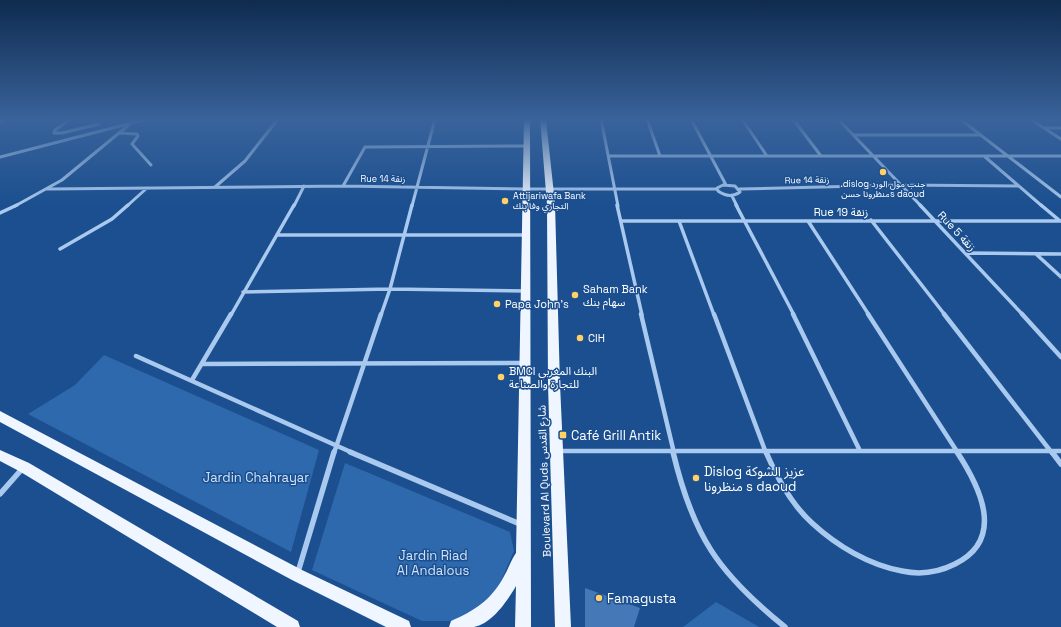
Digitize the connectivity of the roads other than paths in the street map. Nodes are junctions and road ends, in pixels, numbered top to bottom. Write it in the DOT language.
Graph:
graph roads {
  1 [pos="34,148"];
  2 [pos="100,148"];
  3 [pos="136,148"];
  4 [pos="254,148"];
  5 [pos="364,148"];
  6 [pos="428,148"];
  7 [pos="526,148"];
  8 [pos="546,148"];
  9 [pos="608,148"];
  10 [pos="657,148"];
  11 [pos="708,148"];
  12 [pos="762,148"];
  13 [pos="815,148"];
  14 [pos="867,148"];
  15 [pos="999,148"];
  16 [pos="610,156"];
  17 [pos="660,156"];
  18 [pos="712,156"];
  19 [pos="767,156"];
  20 [pos="821,156"];
  21 [pos="874,156"];
  22 [pos="984,156"];
  23 [pos="1009,156"];
  24 [pos="1061,156"];
  25 [pos="0,157"];
  26 [pos="151,165"];
  27 [pos="726,185"];
  28 [pos="901,185"];
  29 [pos="304,186"];
  30 [pos="343,186"];
  31 [pos="417,186"];
  32 [pos="1019,186"];
  33 [pos="214,187"];
  34 [pos="147,188"];
  35 [pos="526,189"];
  36 [pos="549,189"];
  37 [pos="616,189"];
  38 [pos="717,189"];
  39 [pos="739,189"];
  40 [pos="48,190"];
  41 [pos="732,196"];
  42 [pos="1061,197"];
  43 [pos="0,213"];
  44 [pos="746,220"];
  45 [pos="871,220"];
  46 [pos="621,221"];
  47 [pos="679,221"];
  48 [pos="808,221"];
  49 [pos="936,221"];
  50 [pos="1061,221"];
  51 [pos="404,234"];
  52 [pos="278,235"];
  53 [pos="525,235"];
  54 [pos="60,249"];
  55 [pos="966,253"];
  56 [pos="1036,254"];
  57 [pos="1061,254"];
  58 [pos="1061,277"];
  59 [pos="390,290"];
  60 [pos="526,291"];
  61 [pos="243,292"];
  62 [pos="136,356"];
  63 [pos="1061,357"];
  64 [pos="364,362"];
  65 [pos="526,363"];
  66 [pos="202,364"];
  67 [pos="192,380"];
  68 [pos="0,416"];
  69 [pos="336,446"];
  70 [pos="765,450"];
  71 [pos="557,451"];
  72 [pos="674,451"];
  73 [pos="860,451"];
  74 [pos="1051,451"];
  75 [pos="1061,451"];
  76 [pos="957,452"];
  77 [pos="0,455"];
  78 [pos="1061,464"];
  79 [pos="24,467"];
  80 [pos="0,494"];
  81 [pos="524,525"];
  82 [pos="523,554"];
  83 [pos="297,575"];
  84 [pos="292,627"];
  85 [pos="403,627"];
  86 [pos="457,627"];
  87 [pos="523,627"];
  88 [pos="563,627"];
  89 [pos="785,627"];
  1 -- 25 [label="street"];
  2 -- 40 [label="street"];
  3 -- 26 [label="street"];
  4 -- 33 [label="street"];
  5 -- 30 [label="street"];
  6 -- 31 [label="street"];
  7 -- 35 [label="main road, Boulevard Al Quds شارع القدس"];
  8 -- 36 [label="main road, Boulevard Al Quds شارع القدس"];
  9 -- 16 [label="street"];
  10 -- 17 [label="street"];
  11 -- 18 [label="street"];
  12 -- 19 [label="street"];
  13 -- 20 [label="street"];
  14 -- 21 [label="street, Rue 5 زنقة"];
  15 -- 23 [label="street"];
  16 -- 17 [label="street"];
  16 -- 37 [label="street"];
  17 -- 18 [label="street"];
  18 -- 19 [label="street"];
  18 -- 27 [label="street"];
  19 -- 20 [label="street"];
  20 -- 21 [label="street"];
  21 -- 22 [label="street"];
  21 -- 28 [label="street, Rue 5 زنقة"];
  22 -- 23 [label="street"];
  22 -- 32 [label="street"];
  23 -- 24 [label="street"];
  23 -- 42 [label="street"];
  27 -- 38 [label="street"];
  27 -- 39 [label="street, Rue 14 زنقة"];
  28 -- 32 [label="street, Rue 14 زنقة"];
  28 -- 39 [label="street, Rue 14 زنقة"];
  28 -- 49 [label="street, Rue 5 زنقة"];
  29 -- 30 [label="street, Rue 14 زنقة"];
  29 -- 33 [label="street, Rue 14 زنقة"];
  29 -- 52 [label="street"];
  30 -- 31 [label="street, Rue 14 زنقة"];
  31 -- 35 [label="street, Rue 14 زنقة"];
  31 -- 51 [label="street"];
  32 -- 50 [label="street"];
  33 -- 34 [label="street, Rue 14 زنقة"];
  34 -- 40 [label="street, Rue 14 زنقة"];
  34 -- 54 [label="street"];
  35 -- 36 [label="street, Rue 14 زنقة"];
  35 -- 53 [label="main road, Boulevard Al Quds شارع القدس"];
  36 -- 37 [label="street, Rue 14 زنقة"];
  36 -- 71 [label="main road, Boulevard Al Quds شارع القدس"];
  37 -- 38 [label="street, Rue 14 زنقة"];
  37 -- 46 [label="street"];
  38 -- 41 [label="street"];
  39 -- 41 [label="street"];
  40 -- 43 [label="street"];
  41 -- 44 [label="street"];
  44 -- 47 [label="street, Rue 19 زنقة"];
  44 -- 48 [label="street, Rue 19 زنقة"];
  44 -- 73 [label="street"];
  45 -- 48 [label="street, Rue 19 زنقة"];
  45 -- 49 [label="street, Rue 19 زنقة"];
  45 -- 74 [label="street"];
  46 -- 47 [label="street, Rue 19 زنقة"];
  46 -- 72 [label="street"];
  47 -- 70 [label="street"];
  48 -- 76 [label="street"];
  49 -- 50 [label="street, Rue 19 زنقة"];
  49 -- 55 [label="street, Rue 5 زنقة"];
  51 -- 52 [label="street"];
  51 -- 53 [label="street"];
  51 -- 59 [label="street"];
  52 -- 61 [label="street"];
  53 -- 60 [label="main road, Boulevard Al Quds شارع القدس"];
  55 -- 56 [label="street"];
  55 -- 63 [label="street, Rue 5 زنقة"];
  56 -- 57 [label="street"];
  56 -- 58 [label="street"];
  59 -- 60 [label="street"];
  59 -- 61 [label="street"];
  59 -- 64 [label="street"];
  60 -- 65 [label="main road, Boulevard Al Quds شارع القدس"];
  61 -- 66 [label="street"];
  62 -- 67 [label="street"];
  64 -- 65 [label="street"];
  64 -- 66 [label="street"];
  64 -- 69 [label="street"];
  65 -- 81 [label="main road, Boulevard Al Quds شارع القدس"];
  66 -- 67 [label="street"];
  67 -- 69 [label="street"];
  68 -- 83 [label="main road"];
  69 -- 81 [label="street"];
  69 -- 83 [label="street"];
  70 -- 72 [label="street"];
  70 -- 73 [label="street"];
  70 -- 76 [label="street"];
  71 -- 72 [label="street"];
  71 -- 88 [label="main road, Boulevard Al Quds شارع القدس"];
  72 -- 89 [label="street"];
  73 -- 76 [label="street"];
  74 -- 75 [label="street"];
  74 -- 76 [label="street"];
  74 -- 78 [label="street"];
  77 -- 79 [label="main road"];
  79 -- 80 [label="street"];
  79 -- 84 [label="main road"];
  81 -- 82 [label="main road, Boulevard Al Quds شارع القدس"];
  82 -- 86 [label="main road"];
  82 -- 87 [label="main road, Boulevard Al Quds شارع القدس"];
  83 -- 85 [label="main road"];
}
